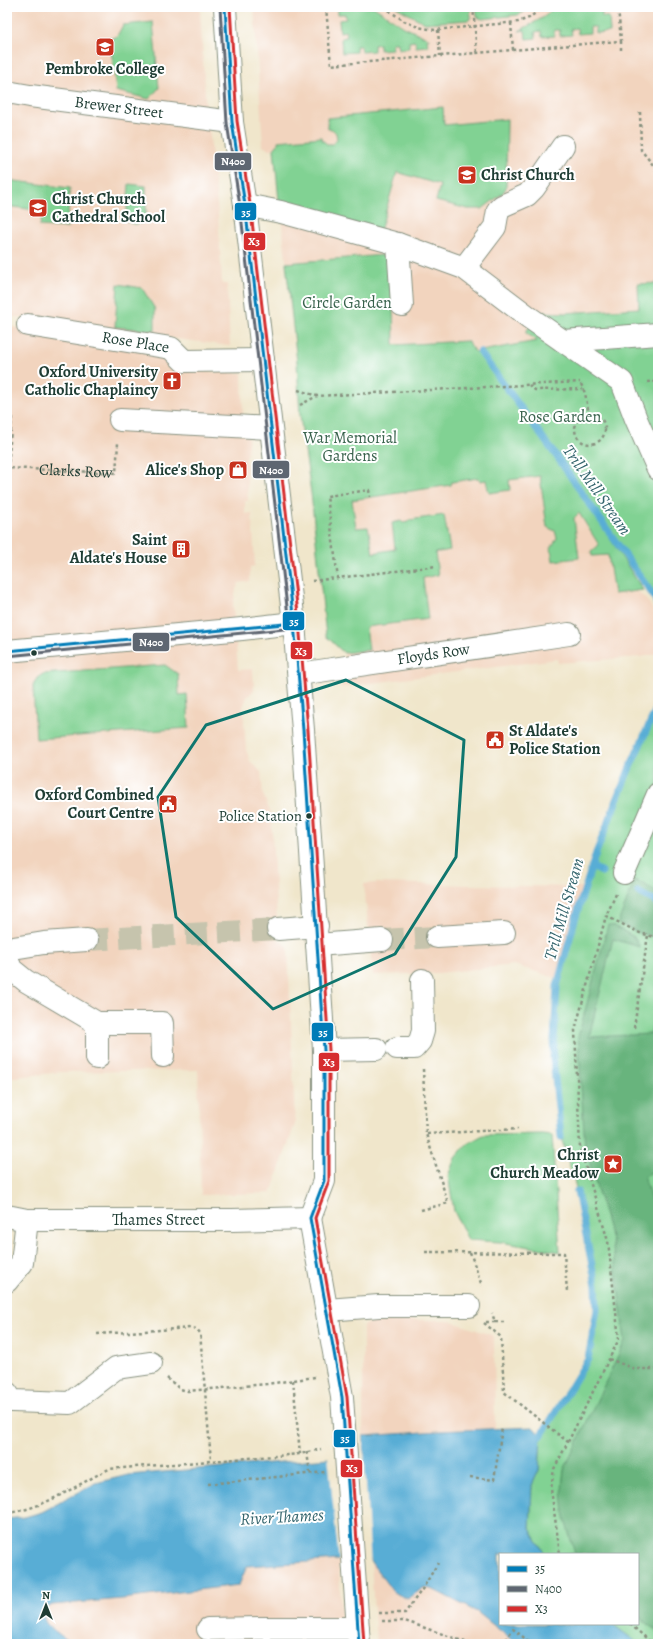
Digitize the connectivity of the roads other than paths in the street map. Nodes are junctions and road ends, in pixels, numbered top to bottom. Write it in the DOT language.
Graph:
graph roads {
  1 [pos="225,7"];
  2 [pos="7,92"];
  3 [pos="232,122"];
  4 [pos="562,146"];
  5 [pos="245,205"];
  6 [pos="398,244"];
  7 [pos="464,268"];
  8 [pos="402,305"];
  9 [pos="28,325"];
  10 [pos="658,334"];
  11 [pos="563,341"];
  12 [pos="263,360"];
  13 [pos="120,420"];
  14 [pos="270,428"];
  15 [pos="658,469"];
  16 [pos="294,623"];
  17 [pos="569,634"];
  18 [pos="7,651"];
  19 [pos="298,674"];
  20 [pos="658,794"];
  21 [pos="624,873"];
  22 [pos="278,929"];
  23 [pos="504,933"];
  24 [pos="317,935"];
  25 [pos="437,937"];
  26 [pos="87,940"];
  27 [pos="382,940"];
  28 [pos="7,949"];
  29 [pos="7,958"];
  30 [pos="422,980"];
  31 [pos="98,1022"];
  32 [pos="324,1050"];
  33 [pos="163,1056"];
  34 [pos="98,1058"];
  35 [pos="17,1218"];
  36 [pos="310,1218"];
  37 [pos="7,1281"];
  38 [pos="469,1306"];
  39 [pos="327,1310"];
  40 [pos="150,1363"];
  41 [pos="7,1393"];
  42 [pos="208,1629"];
  43 [pos="358,1636"];
  1 -- 3 [label="street"];
  2 -- 3 [label="street, Brewer Street"];
  3 -- 5 [label="street"];
  4 -- 7 [label="street"];
  5 -- 6 [label="street"];
  5 -- 12 [label="street"];
  6 -- 7 [label="street"];
  6 -- 8 [label="street"];
  7 -- 11 [label="street"];
  9 -- 12 [label="street, Rose Place"];
  10 -- 11 [label="street"];
  11 -- 15 [label="street"];
  12 -- 14 [label="street"];
  13 -- 14 [label="street"];
  14 -- 16 [label="street"];
  16 -- 18 [label="street"];
  16 -- 19 [label="street"];
  17 -- 19 [label="street, Floyds Row"];
  19 -- 24 [label="street"];
  20 -- 21 [label="street"];
  22 -- 24 [label="street"];
  23 -- 25 [label="street"];
  24 -- 27 [label="street"];
  24 -- 32 [label="street"];
  26 -- 28 [label="street"];
  29 -- 31 [label="street"];
  30 -- 32 [label="street"];
  31 -- 33 [label="street"];
  31 -- 34 [label="street"];
  32 -- 36 [label="street"];
  35 -- 36 [label="street, Thames Street"];
  35 -- 37 [label="street"];
  36 -- 39 [label="street"];
  38 -- 39 [label="street"];
  39 -- 43 [label="street"];
  40 -- 41 [label="street"];
  42 -- 43 [label="street"];
}
